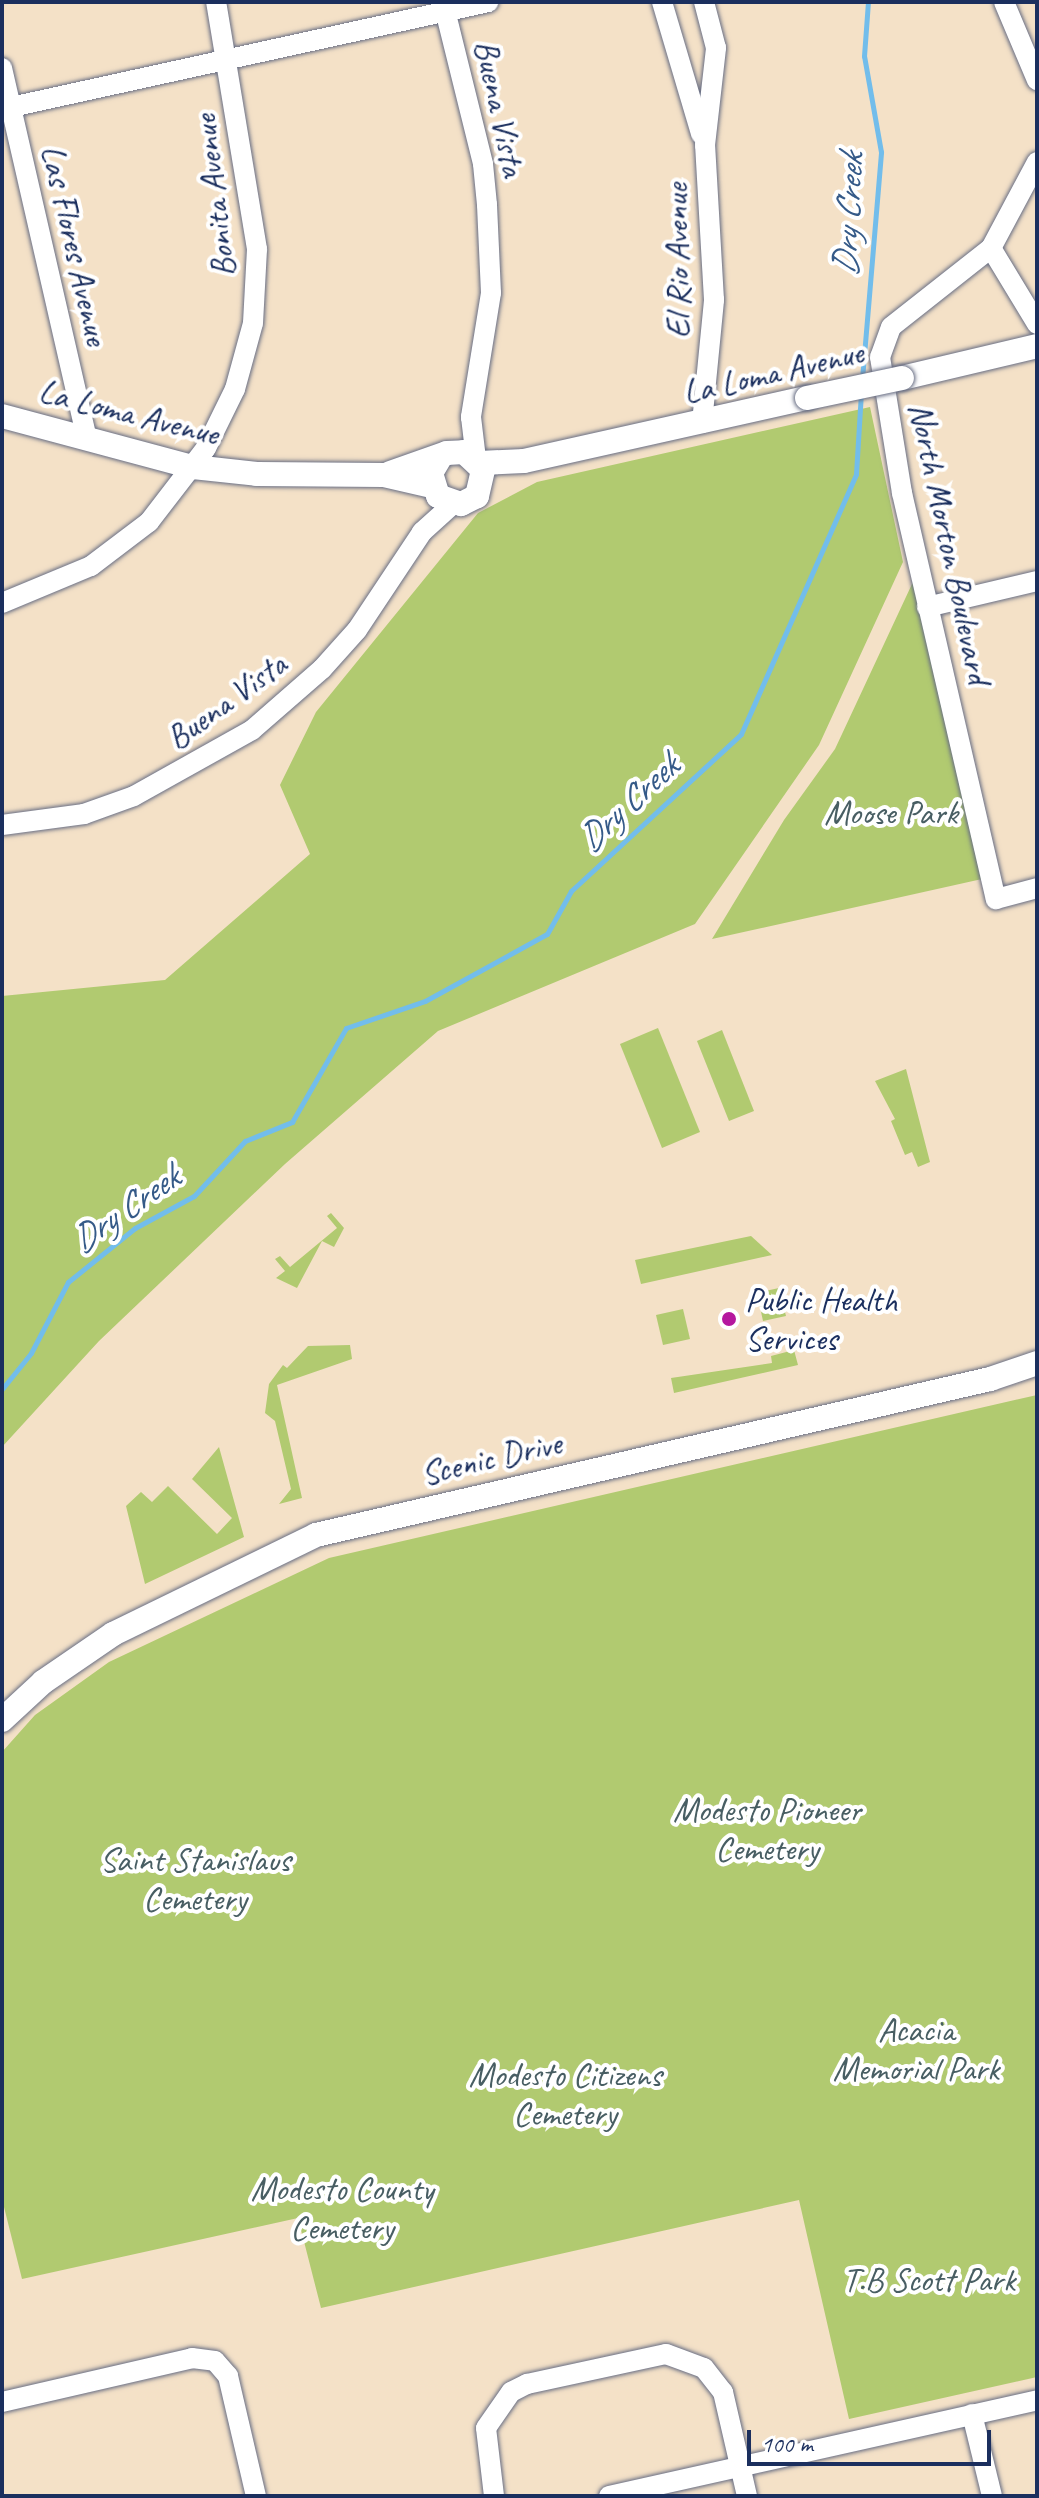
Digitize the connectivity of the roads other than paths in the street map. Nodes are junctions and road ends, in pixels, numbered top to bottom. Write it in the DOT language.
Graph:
graph roads {
  1 [pos="216,2"];
  2 [pos="488,2"];
  3 [pos="662,2"];
  4 [pos="704,2"];
  5 [pos="1004,2"];
  6 [pos="445,7"];
  7 [pos="228,60"];
  8 [pos="2,68"];
  9 [pos="1037,80"];
  10 [pos="7,108"];
  11 [pos="705,145"];
  12 [pos="1037,162"];
  13 [pos="991,248"];
  14 [pos="1037,324"];
  15 [pos="1037,346"];
  16 [pos="2,416"];
  17 [pos="702,423"];
  18 [pos="86,436"];
  19 [pos="462,458"];
  20 [pos="524,461"];
  21 [pos="193,467"];
  22 [pos="384,475"];
  23 [pos="482,488"];
  24 [pos="440,493"];
  25 [pos="1037,581"];
  26 [pos="2,603"];
  27 [pos="927,607"];
  28 [pos="2,825"];
  29 [pos="1037,888"];
  30 [pos="1037,1363"];
  31 [pos="2,1720"];
  32 [pos="1037,2400"];
  33 [pos="2,2402"];
  34 [pos="972,2414"];
  35 [pos="740,2465"];
  36 [pos="256,2496"];
  37 [pos="494,2496"];
  38 [pos="609,2496"];
  39 [pos="747,2496"];
  40 [pos="992,2496"];
  1 -- 7 [label="street, Bonita Avenue"];
  2 -- 6 [label="street"];
  3 -- 11 [label="street, El Rio Avenue"];
  4 -- 11 [label="street, El Rio Avenue"];
  5 -- 9 [label="street"];
  6 -- 7 [label="street"];
  6 -- 19 [label="street, Buena Vista"];
  7 -- 10 [label="street"];
  7 -- 21 [label="street, Bonita Avenue"];
  8 -- 10 [label="street, Las Flores Avenue"];
  10 -- 18 [label="street, Las Flores Avenue"];
  11 -- 17 [label="street, El Rio Avenue"];
  12 -- 13 [label="street, North Morton Boulevard"];
  13 -- 14 [label="street"];
  13 -- 27 [label="street, North Morton Boulevard"];
  15 -- 17 [label="main road, La Loma Avenue, bridge"];
  16 -- 18 [label="main road, La Loma Avenue"];
  17 -- 20 [label="main road, La Loma Avenue"];
  18 -- 21 [label="main road, La Loma Avenue"];
  19 -- 20 [label="main road, La Loma Avenue"];
  19 -- 22 [label="main road, La Loma Avenue"];
  19 -- 23 [label="main road"];
  19 -- 24 [label="main road"];
  20 -- 23 [label="main road, La Loma Avenue"];
  21 -- 22 [label="main road, La Loma Avenue"];
  21 -- 26 [label="street, Bonita Avenue"];
  22 -- 24 [label="main road, La Loma Avenue"];
  23 -- 24 [label="main road, La Loma Avenue"];
  24 -- 28 [label="street, Buena Vista"];
  25 -- 27 [label="street"];
  27 -- 29 [label="street, North Morton Boulevard"];
  30 -- 31 [label="main road, Scenic Drive"];
  32 -- 34 [label="street"];
  33 -- 36 [label="street"];
  34 -- 35 [label="street"];
  34 -- 40 [label="street"];
  35 -- 37 [label="street"];
  35 -- 38 [label="street"];
  35 -- 39 [label="street"];
}
